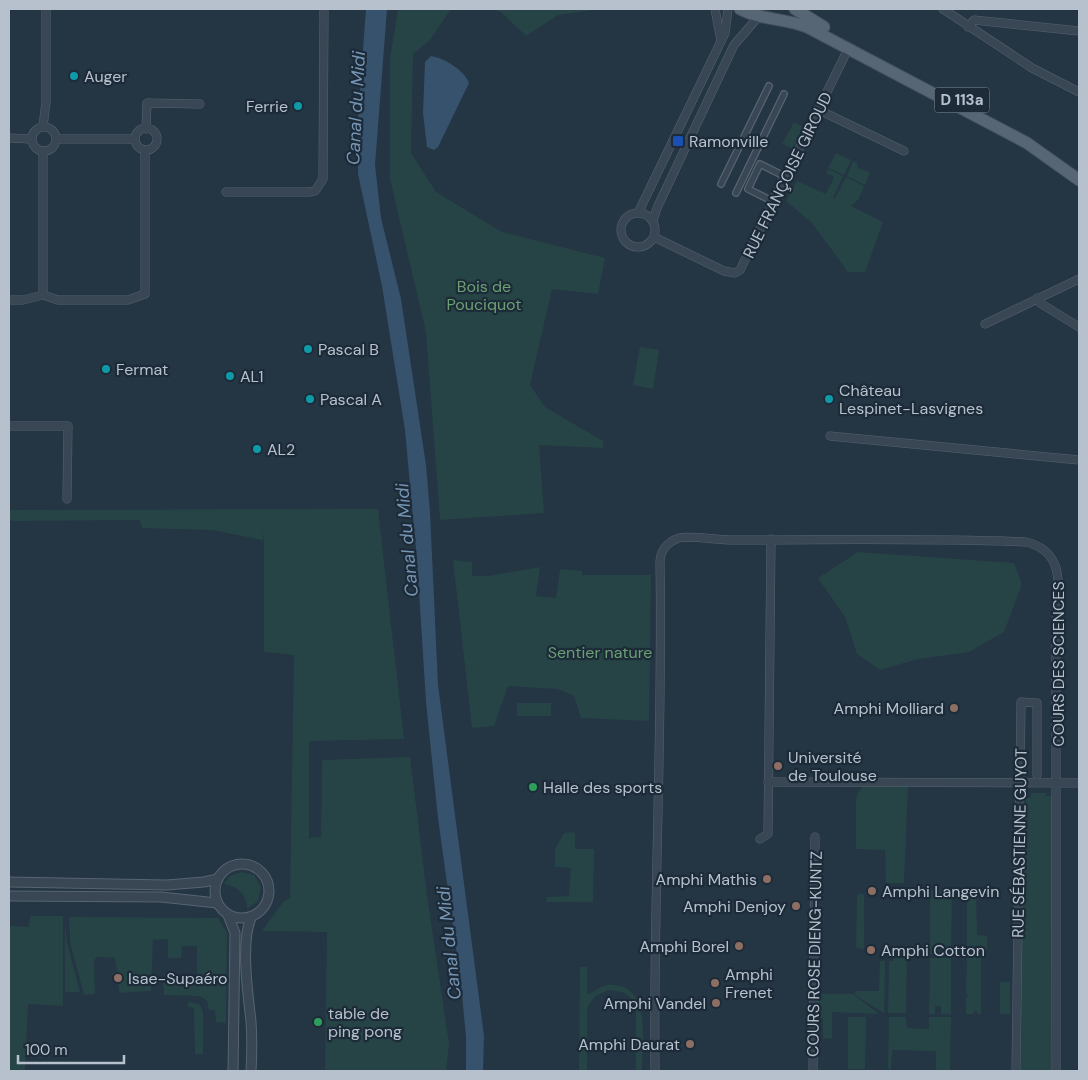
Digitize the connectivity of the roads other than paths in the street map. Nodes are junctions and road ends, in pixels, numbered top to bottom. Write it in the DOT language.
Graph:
graph roads {
  1 [pos="46,9"];
  2 [pos="324,9"];
  3 [pos="715,9"];
  4 [pos="728,9"];
  5 [pos="740,9"];
  6 [pos="795,9"];
  7 [pos="943,9"];
  8 [pos="763,12"];
  9 [pos="968,27"];
  10 [pos="1079,31"];
  11 [pos="721,41"];
  12 [pos="848,49"];
  13 [pos="769,86"];
  14 [pos="1079,92"];
  15 [pos="784,94"];
  16 [pos="200,104"];
  17 [pos="819,110"];
  18 [pos="44,126"];
  19 [pos="146,129"];
  20 [pos="9,138"];
  21 [pos="31,139"];
  22 [pos="56,139"];
  23 [pos="135,139"];
  24 [pos="145,150"];
  25 [pos="43,151"];
  26 [pos="904,151"];
  27 [pos="1079,172"];
  28 [pos="1079,180"];
  29 [pos="721,184"];
  30 [pos="748,189"];
  31 [pos="226,192"];
  32 [pos="736,193"];
  33 [pos="638,212"];
  34 [pos="653,221"];
  35 [pos="654,238"];
  36 [pos="1079,279"];
  37 [pos="43,295"];
  38 [pos="1037,298"];
  39 [pos="9,300"];
  40 [pos="985,324"];
  41 [pos="1079,327"];
  42 [pos="9,426"];
  43 [pos="830,436"];
  44 [pos="1079,460"];
  45 [pos="67,500"];
  46 [pos="771,540"];
  47 [pos="1037,775"];
  48 [pos="768,782"];
  49 [pos="1021,783"];
  50 [pos="1079,783"];
  51 [pos="1057,784"];
  52 [pos="815,838"];
  53 [pos="760,839"];
  54 [pos="218,879"];
  55 [pos="9,882"];
  56 [pos="9,896"];
  57 [pos="218,903"];
  58 [pos="228,915"];
  59 [pos="252,916"];
  60 [pos="233,1071"];
  61 [pos="251,1071"];
  62 [pos="655,1071"];
  63 [pos="813,1071"];
  64 [pos="1016,1071"];
  65 [pos="1056,1071"];
  1 -- 18 [label="street"];
  2 -- 31 [label="street"];
  3 -- 11 [label="street"];
  4 -- 11 [label="street"];
  5 -- 8 [label="main road"];
  6 -- 27 [label="main road, D 113a"];
  7 -- 9 [label="street"];
  8 -- 12 [label="main road, D 113a"];
  8 -- 34 [label="street"];
  9 -- 10 [label="street"];
  9 -- 14 [label="street"];
  11 -- 33 [label="street"];
  12 -- 17 [label="street, RUE FRANÇOISE GIROUD"];
  12 -- 28 [label="main road, D 113a"];
  13 -- 29 [label="street"];
  15 -- 32 [label="street"];
  16 -- 19 [label="street"];
  17 -- 26 [label="street"];
  17 -- 35 [label="street, RUE FRANÇOISE GIROUD"];
  18 -- 21 [label="street"];
  18 -- 22 [label="street"];
  19 -- 23 [label="street"];
  19 -- 24 [label="street"];
  20 -- 21 [label="street"];
  21 -- 25 [label="street"];
  22 -- 23 [label="street"];
  22 -- 25 [label="street"];
  23 -- 24 [label="street"];
  24 -- 37 [label="street"];
  25 -- 37 [label="street"];
  30 -- 30 [label="street"];
  33 -- 34 [label="street"];
  33 -- 35 [label="street"];
  34 -- 35 [label="street"];
  36 -- 38 [label="street"];
  37 -- 39 [label="street"];
  38 -- 40 [label="street"];
  38 -- 41 [label="street"];
  42 -- 45 [label="street"];
  43 -- 44 [label="street"];
  46 -- 48 [label="street"];
  46 -- 51 [label="street, COURS DES SCIENCES"];
  46 -- 62 [label="street, COURS DES SCIENCES"];
  47 -- 49 [label="street, RUE SÉBASTIENNE GUYOT"];
  48 -- 49 [label="street"];
  48 -- 53 [label="street"];
  49 -- 51 [label="street"];
  49 -- 64 [label="street, RUE SÉBASTIENNE GUYOT"];
  50 -- 51 [label="street"];
  51 -- 65 [label="street, COURS DES SCIENCES"];
  52 -- 63 [label="street, COURS ROSE DIENG-KUNTZ"];
  54 -- 55 [label="street"];
  54 -- 57 [label="street"];
  54 -- 59 [label="street"];
  56 -- 57 [label="street"];
  57 -- 58 [label="street"];
  58 -- 59 [label="street"];
  58 -- 60 [label="street"];
  59 -- 61 [label="street"];
}
